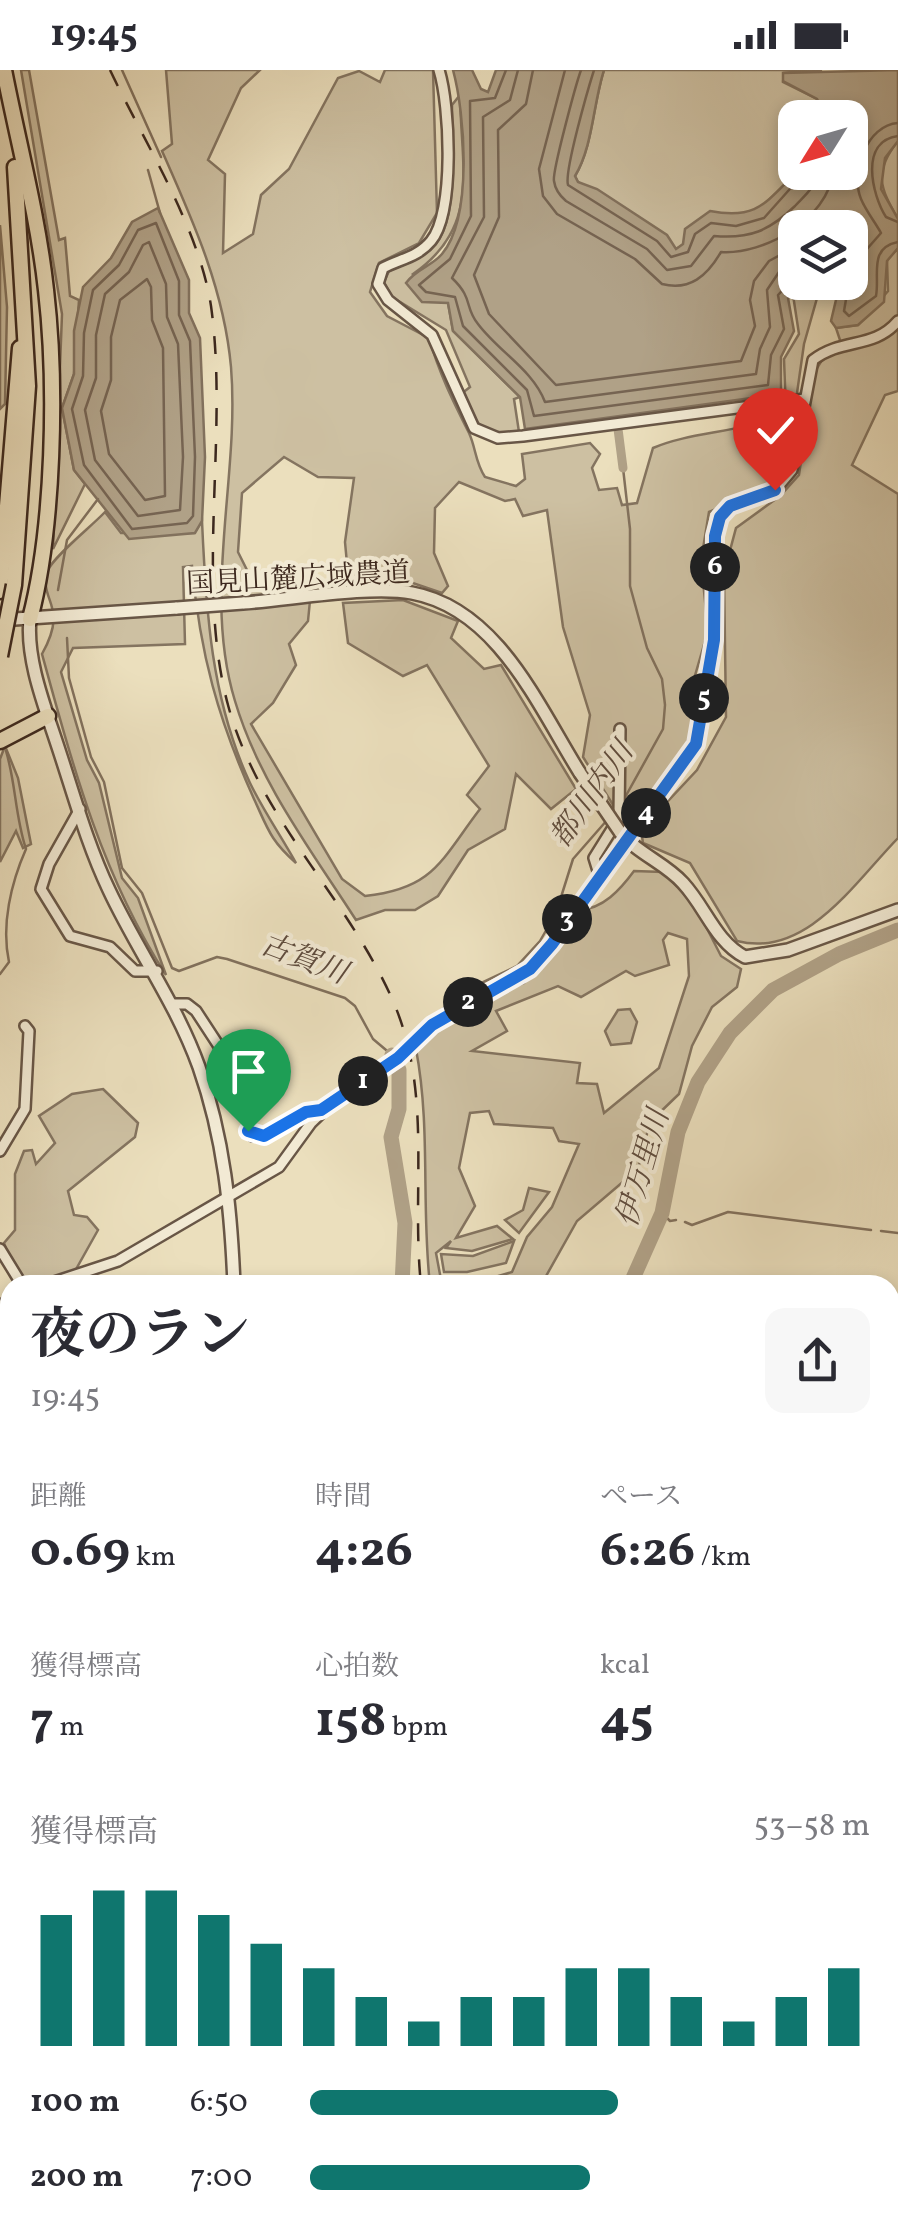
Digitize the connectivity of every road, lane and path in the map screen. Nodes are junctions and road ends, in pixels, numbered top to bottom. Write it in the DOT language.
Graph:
graph roads {
  1 [pos="4,70"];
  2 [pos="440,70"];
  3 [pos="898,321"];
  4 [pos="805,400"];
  5 [pos="7,588"];
  6 [pos="30,619"];
  7 [pos="0,620"];
  8 [pos="0,656"];
  9 [pos="48,716"];
  10 [pos="620,728"];
  11 [pos="0,741"];
  12 [pos="80,810"];
  13 [pos="623,836"];
  14 [pos="599,874"];
  15 [pos="898,910"];
  16 [pos="156,971"];
  17 [pos="172,1004"];
  18 [pos="25,1026"];
  19 [pos="321,1110"];
  20 [pos="0,1151"];
  21 [pos="228,1196"];
  22 [pos="0,1248"];
  23 [pos="16,1275"];
  24 [pos="75,1275"];
  25 [pos="233,1275"];
  1 -- 5 [label="highway"];
  1 -- 6 [label="highway"];
  2 -- 4 [label="street"];
  3 -- 4 [label="street"];
  4 -- 13 [label="street"];
  5 -- 8 [label="highway, bridge"];
  6 -- 7 [label="street, 国見山麓広域農道"];
  6 -- 9 [label="street"];
  6 -- 13 [label="street, 国見山麓広域農道, bridge"];
  9 -- 11 [label="highway"];
  9 -- 12 [label="street"];
  10 -- 14 [label="street"];
  12 -- 16 [label="street"];
  12 -- 16 [label="street"];
  13 -- 14 [label="street"];
  13 -- 15 [label="street, 国見山麓広域農道"];
  14 -- 19 [label="street"];
  16 -- 17 [label="street"];
  17 -- 19 [label="street"];
  17 -- 21 [label="street"];
  18 -- 20 [label="street"];
  19 -- 21 [label="street"];
  21 -- 24 [label="street"];
  21 -- 25 [label="street"];
  22 -- 23 [label="street"];
}
